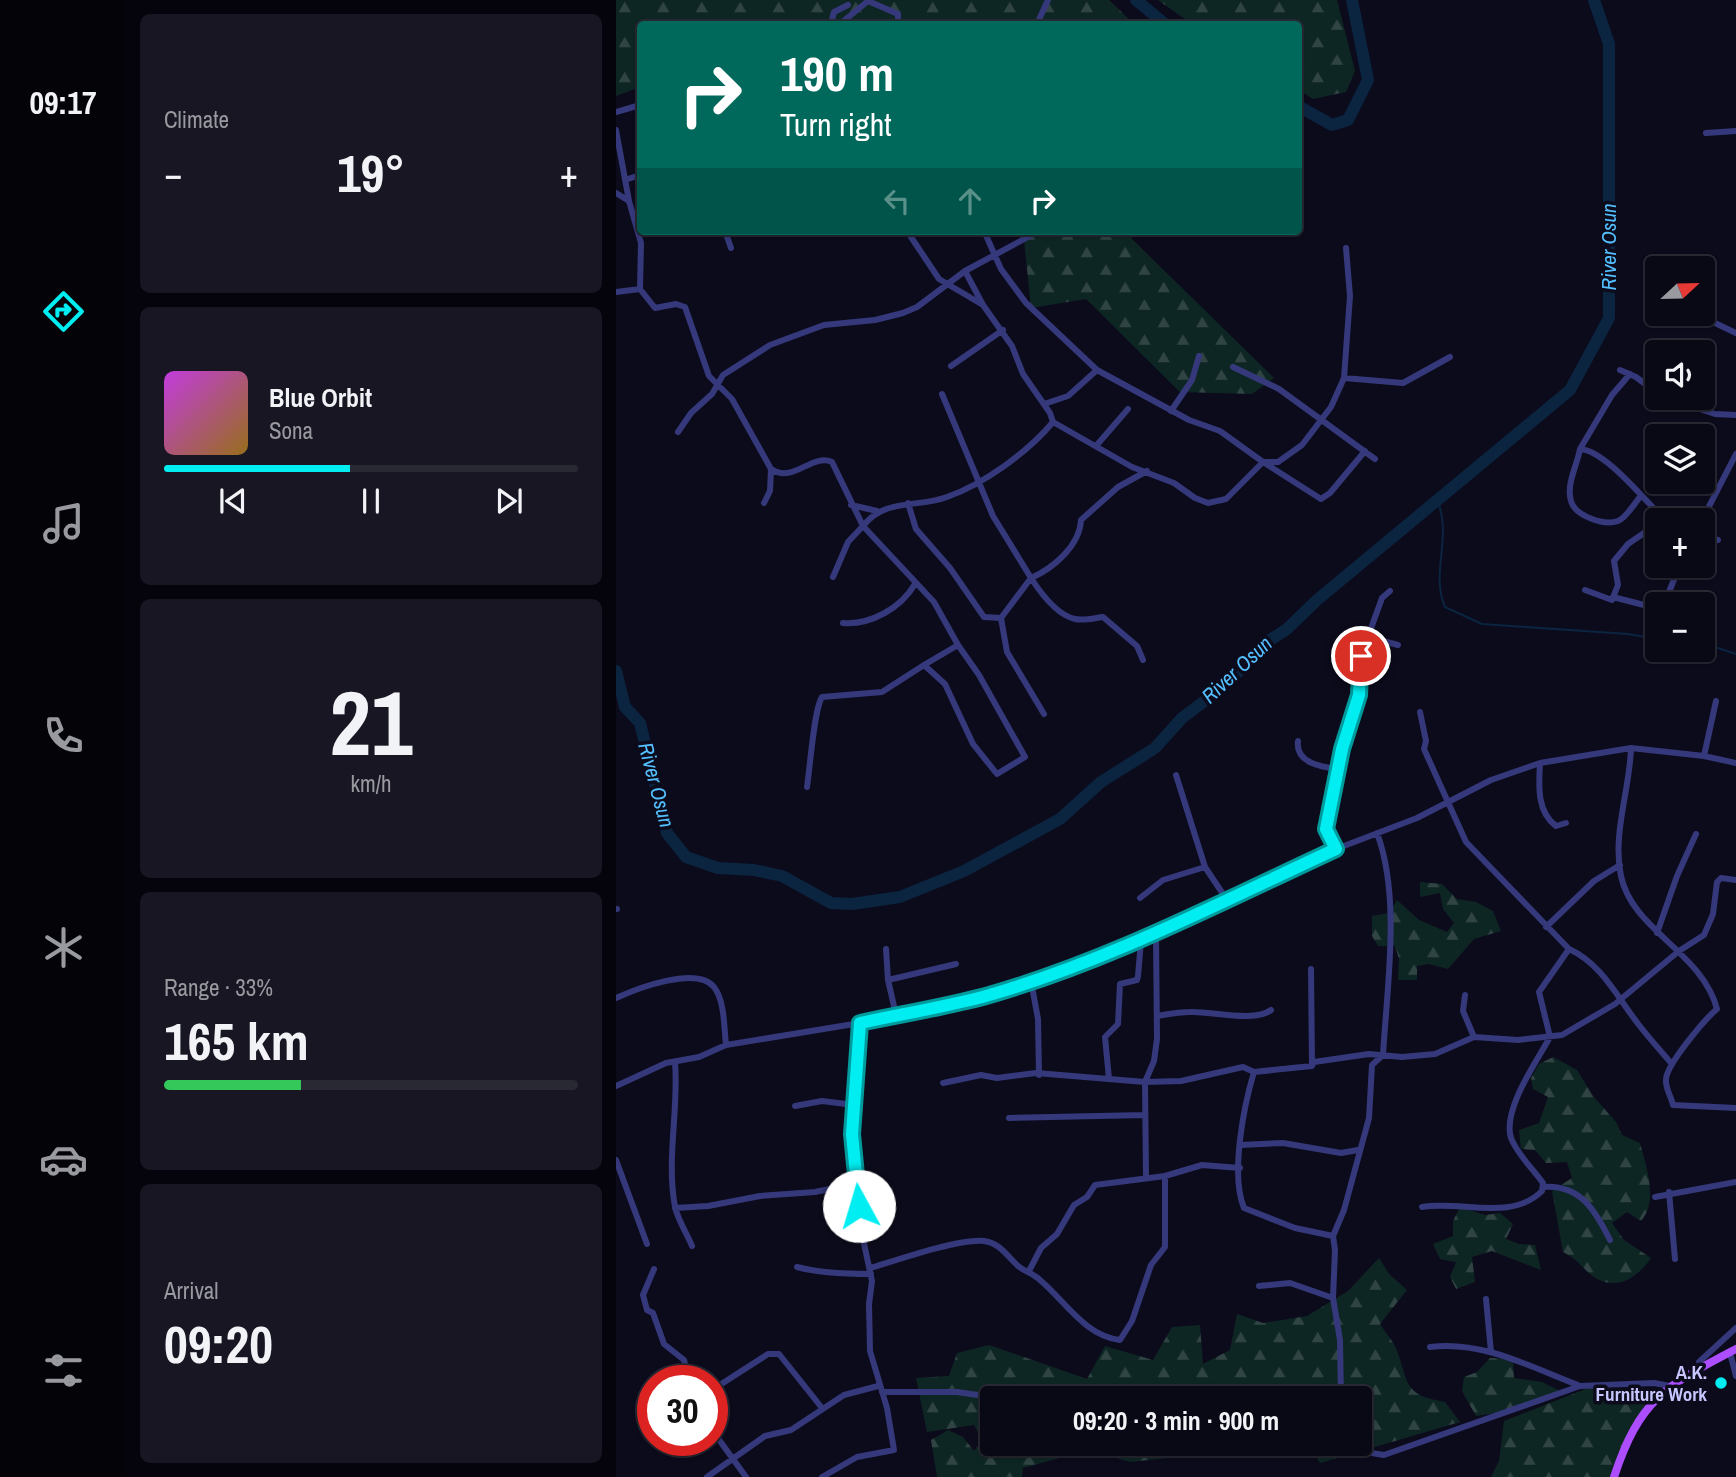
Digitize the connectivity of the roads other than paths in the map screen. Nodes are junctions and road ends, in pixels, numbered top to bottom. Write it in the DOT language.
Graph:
graph roads {
  1 [pos="1048,0"];
  2 [pos="848,5"];
  3 [pos="832,21"];
  4 [pos="844,21"];
  5 [pos="898,21"];
  6 [pos="1038,21"];
  7 [pos="637,106"];
  8 [pos="616,112"];
  9 [pos="616,130"];
  10 [pos="1736,131"];
  11 [pos="1706,133"];
  12 [pos="637,176"];
  13 [pos="625,180"];
  14 [pos="616,193"];
  15 [pos="629,201"];
  16 [pos="637,220"];
  17 [pos="640,235"];
  18 [pos="726,235"];
  19 [pos="910,235"];
  20 [pos="986,235"];
  21 [pos="1032,235"];
  22 [pos="731,248"];
  23 [pos="1346,248"];
  24 [pos="995,255"];
  25 [pos="965,271"];
  26 [pos="948,284"];
  27 [pos="640,289"];
  28 [pos="616,292"];
  29 [pos="983,305"];
  30 [pos="1715,320"];
  31 [pos="1003,330"];
  32 [pos="1736,333"];
  33 [pos="1199,356"];
  34 [pos="1450,357"];
  35 [pos="951,366"];
  36 [pos="1233,368"];
  37 [pos="1097,370"];
  38 [pos="1620,370"];
  39 [pos="1630,374"];
  40 [pos="1345,378"];
  41 [pos="716,384"];
  42 [pos="1645,385"];
  43 [pos="942,394"];
  44 [pos="1044,404"];
  45 [pos="1128,409"];
  46 [pos="1703,410"];
  47 [pos="1171,411"];
  48 [pos="1736,415"];
  49 [pos="1053,422"];
  50 [pos="1321,422"];
  51 [pos="678,432"];
  52 [pos="1096,446"];
  53 [pos="1580,449"];
  54 [pos="1365,452"];
  55 [pos="1736,454"];
  56 [pos="1375,459"];
  57 [pos="1263,463"];
  58 [pos="771,469"];
  59 [pos="1147,471"];
  60 [pos="980,481"];
  61 [pos="1640,497"];
  62 [pos="764,502"];
  63 [pos="908,503"];
  64 [pos="851,505"];
  65 [pos="1651,508"];
  66 [pos="1708,508"];
  67 [pos="877,511"];
  68 [pos="863,526"];
  69 [pos="1645,532"];
  70 [pos="1715,539"];
  71 [pos="1718,540"];
  72 [pos="833,577"];
  73 [pos="1031,578"];
  74 [pos="915,584"];
  75 [pos="1585,590"];
  76 [pos="1390,591"];
  77 [pos="1613,597"];
  78 [pos="1645,605"];
  79 [pos="1001,618"];
  80 [pos="843,623"];
  81 [pos="1368,637"];
  82 [pos="958,645"];
  83 [pos="1398,645"];
  84 [pos="1143,660"];
  85 [pos="924,665"];
  86 [pos="1716,701"];
  87 [pos="1420,712"];
  88 [pos="1044,714"];
  89 [pos="1297,741"];
  90 [pos="1631,748"];
  91 [pos="1704,756"];
  92 [pos="1540,763"];
  93 [pos="1736,763"];
  94 [pos="1338,769"];
  95 [pos="1176,775"];
  96 [pos="807,787"];
  97 [pos="1449,801"];
  98 [pos="1566,823"];
  99 [pos="1377,833"];
  100 [pos="1696,834"];
  101 [pos="1336,849"];
  102 [pos="1620,865"];
  103 [pos="1205,867"];
  104 [pos="1736,880"];
  105 [pos="1140,898"];
  106 [pos="1227,900"];
  107 [pos="1546,927"];
  108 [pos="1657,933"];
  109 [pos="1156,935"];
  110 [pos="1141,941"];
  111 [pos="1689,946"];
  112 [pos="886,949"];
  113 [pos="1569,949"];
  114 [pos="1679,951"];
  115 [pos="1685,955"];
  116 [pos="956,964"];
  117 [pos="1311,969"];
  118 [pos="888,980"];
  119 [pos="1031,981"];
  120 [pos="1465,995"];
  121 [pos="616,998"];
  122 [pos="1619,999"];
  123 [pos="1271,1010"];
  124 [pos="896,1015"];
  125 [pos="1157,1016"];
  126 [pos="860,1023"];
  127 [pos="1474,1037"];
  128 [pos="1550,1037"];
  129 [pos="726,1045"];
  130 [pos="1383,1055"];
  131 [pos="675,1062"];
  132 [pos="1671,1063"];
  133 [pos="1312,1066"];
  134 [pos="1254,1072"];
  135 [pos="1039,1075"];
  136 [pos="1109,1079"];
  137 [pos="1144,1082"];
  138 [pos="943,1083"];
  139 [pos="616,1086"];
  140 [pos="854,1105"];
  141 [pos="795,1106"];
  142 [pos="1736,1108"];
  143 [pos="1145,1115"];
  144 [pos="1009,1118"];
  145 [pos="1241,1145"];
  146 [pos="1358,1150"];
  147 [pos="616,1160"];
  148 [pos="1240,1168"];
  149 [pos="1165,1176"];
  150 [pos="1146,1178"];
  151 [pos="1736,1182"];
  152 [pos="859,1183"];
  153 [pos="1543,1187"];
  154 [pos="1669,1192"];
  155 [pos="1655,1196"];
  156 [pos="1422,1207"];
  157 [pos="676,1208"];
  158 [pos="1333,1236"];
  159 [pos="1610,1240"];
  160 [pos="647,1244"];
  161 [pos="692,1246"];
  162 [pos="1675,1259"];
  163 [pos="797,1267"];
  164 [pos="654,1269"];
  165 [pos="871,1271"];
  166 [pos="1030,1271"];
  167 [pos="1259,1286"];
  168 [pos="1333,1298"];
  169 [pos="1486,1299"];
  170 [pos="1736,1328"];
  171 [pos="1430,1347"];
  172 [pos="1733,1351"];
  173 [pos="1491,1352"];
  174 [pos="685,1365"];
  175 [pos="1697,1369"];
  176 [pos="1736,1376"];
  177 [pos="728,1380"];
  178 [pos="1341,1386"];
  179 [pos="1580,1386"];
  180 [pos="1670,1386"];
  181 [pos="880,1389"];
  182 [pos="980,1395"];
  183 [pos="822,1408"];
  184 [pos="728,1453"];
  185 [pos="1372,1455"];
  186 [pos="732,1459"];
  187 [pos="707,1477"];
  188 [pos="746,1477"];
  189 [pos="822,1477"];
  190 [pos="1614,1477"];
  1 -- 6 [label="street"];
  2 -- 3 [label="street"];
  4 -- 5 [label="street"];
  7 -- 8 [label="street"];
  9 -- 13 [label="street"];
  10 -- 11 [label="street"];
  12 -- 13 [label="street"];
  13 -- 15 [label="street"];
  14 -- 15 [label="street"];
  15 -- 16 [label="street"];
  17 -- 27 [label="street"];
  18 -- 22 [label="street"];
  19 -- 26 [label="street"];
  20 -- 24 [label="street"];
  21 -- 24 [label="street"];
  23 -- 40 [label="street"];
  24 -- 25 [label="street"];
  24 -- 37 [label="street"];
  25 -- 26 [label="street"];
  25 -- 29 [label="street"];
  26 -- 29 [label="street"];
  26 -- 41 [label="street"];
  27 -- 28 [label="street"];
  27 -- 41 [label="street"];
  29 -- 31 [label="street"];
  30 -- 32 [label="street"];
  31 -- 35 [label="street"];
  31 -- 44 [label="street"];
  33 -- 47 [label="street"];
  34 -- 40 [label="street"];
  36 -- 50 [label="street"];
  37 -- 44 [label="street"];
  37 -- 47 [label="street"];
  38 -- 39 [label="street"];
  39 -- 42 [label="street"];
  39 -- 53 [label="street"];
  40 -- 50 [label="street"];
  41 -- 51 [label="street"];
  41 -- 58 [label="street"];
  43 -- 60 [label="street"];
  44 -- 49 [label="street"];
  45 -- 52 [label="street"];
  46 -- 48 [label="street"];
  47 -- 57 [label="street"];
  49 -- 52 [label="street"];
  49 -- 60 [label="street"];
  50 -- 54 [label="street"];
  50 -- 57 [label="street"];
  52 -- 59 [label="street"];
  53 -- 61 [label="street"];
  53 -- 61 [label="street"];
  54 -- 56 [label="street"];
  54 -- 57 [label="street"];
  55 -- 66 [label="street"];
  57 -- 59 [label="street"];
  58 -- 62 [label="street"];
  58 -- 64 [label="street"];
  59 -- 73 [label="street"];
  60 -- 63 [label="street"];
  60 -- 73 [label="street"];
  61 -- 65 [label="street"];
  63 -- 67 [label="street"];
  63 -- 79 [label="street"];
  64 -- 67 [label="street"];
  64 -- 68 [label="street"];
  67 -- 68 [label="street"];
  68 -- 72 [label="street"];
  68 -- 74 [label="street"];
  69 -- 77 [label="street"];
  70 -- 71 [label="street"];
  73 -- 79 [label="street"];
  73 -- 84 [label="street"];
  74 -- 80 [label="street"];
  74 -- 82 [label="street"];
  75 -- 77 [label="street"];
  76 -- 81 [label="street"];
  77 -- 78 [label="street"];
  79 -- 88 [label="street"];
  81 -- 83 [label="street"];
  81 -- 94 [label="street"];
  82 -- 85 [label="street"];
  82 -- 85 [label="street"];
  85 -- 96 [label="street"];
  86 -- 91 [label="street"];
  87 -- 97 [label="street"];
  89 -- 94 [label="street"];
  90 -- 91 [label="street"];
  90 -- 92 [label="street"];
  90 -- 102 [label="street"];
  91 -- 93 [label="street"];
  92 -- 97 [label="street"];
  92 -- 98 [label="street"];
  94 -- 101 [label="street"];
  95 -- 103 [label="street"];
  97 -- 99 [label="street"];
  97 -- 107 [label="street"];
  99 -- 101 [label="street"];
  99 -- 130 [label="street"];
  100 -- 108 [label="street"];
  101 -- 106 [label="street"];
  102 -- 107 [label="street"];
  102 -- 108 [label="street"];
  103 -- 105 [label="street"];
  103 -- 106 [label="street"];
  104 -- 111 [label="street"];
  106 -- 109 [label="street"];
  107 -- 113 [label="street"];
  108 -- 114 [label="street"];
  109 -- 110 [label="street"];
  109 -- 125 [label="street"];
  110 -- 119 [label="street"];
  110 -- 136 [label="street"];
  111 -- 114 [label="street"];
  111 -- 115 [label="street"];
  112 -- 118 [label="street"];
  113 -- 122 [label="street"];
  113 -- 128 [label="street"];
  114 -- 115 [label="street"];
  114 -- 122 [label="street"];
  115 -- 132 [label="street"];
  116 -- 118 [label="street"];
  117 -- 133 [label="street"];
  118 -- 124 [label="street"];
  119 -- 124 [label="street"];
  119 -- 135 [label="street"];
  120 -- 127 [label="street"];
  121 -- 129 [label="street"];
  122 -- 128 [label="street"];
  122 -- 132 [label="street"];
  123 -- 125 [label="street"];
  124 -- 126 [label="street"];
  125 -- 137 [label="street"];
  126 -- 129 [label="street"];
  126 -- 140 [label="street"];
  127 -- 128 [label="street"];
  127 -- 130 [label="street"];
  128 -- 153 [label="street"];
  129 -- 131 [label="street"];
  130 -- 133 [label="street"];
  130 -- 146 [label="street"];
  131 -- 139 [label="street"];
  131 -- 157 [label="street"];
  132 -- 142 [label="street"];
  133 -- 134 [label="street"];
  134 -- 137 [label="street"];
  134 -- 145 [label="street"];
  135 -- 136 [label="street"];
  135 -- 138 [label="street"];
  136 -- 137 [label="street"];
  137 -- 143 [label="street"];
  140 -- 141 [label="street"];
  140 -- 152 [label="street"];
  143 -- 144 [label="street"];
  143 -- 150 [label="street"];
  145 -- 146 [label="street"];
  145 -- 148 [label="street"];
  146 -- 158 [label="street"];
  147 -- 160 [label="street"];
  148 -- 149 [label="street"];
  148 -- 158 [label="street"];
  149 -- 150 [label="street"];
  149 -- 166 [label="street"];
  150 -- 166 [label="street"];
  151 -- 154 [label="street"];
  152 -- 157 [label="street"];
  152 -- 165 [label="street"];
  153 -- 156 [label="street"];
  153 -- 159 [label="street"];
  154 -- 155 [label="street"];
  154 -- 162 [label="street"];
  157 -- 161 [label="street"];
  158 -- 168 [label="street"];
  163 -- 165 [label="street"];
  164 -- 174 [label="street"];
  165 -- 166 [label="street"];
  165 -- 181 [label="street"];
  167 -- 168 [label="street"];
  168 -- 178 [label="street"];
  169 -- 173 [label="street"];
  170 -- 175 [label="street"];
  171 -- 173 [label="street"];
  172 -- 175 [label="main road"];
  172 -- 176 [label="street"];
  173 -- 179 [label="street"];
  175 -- 180 [label="main road"];
  177 -- 183 [label="street"];
  179 -- 180 [label="street"];
  179 -- 185 [label="street"];
  180 -- 190 [label="main road"];
  181 -- 182 [label="street"];
  181 -- 183 [label="street"];
  181 -- 189 [label="street"];
  183 -- 186 [label="street"];
  184 -- 186 [label="street"];
  186 -- 187 [label="street"];
  186 -- 188 [label="street"];
}
